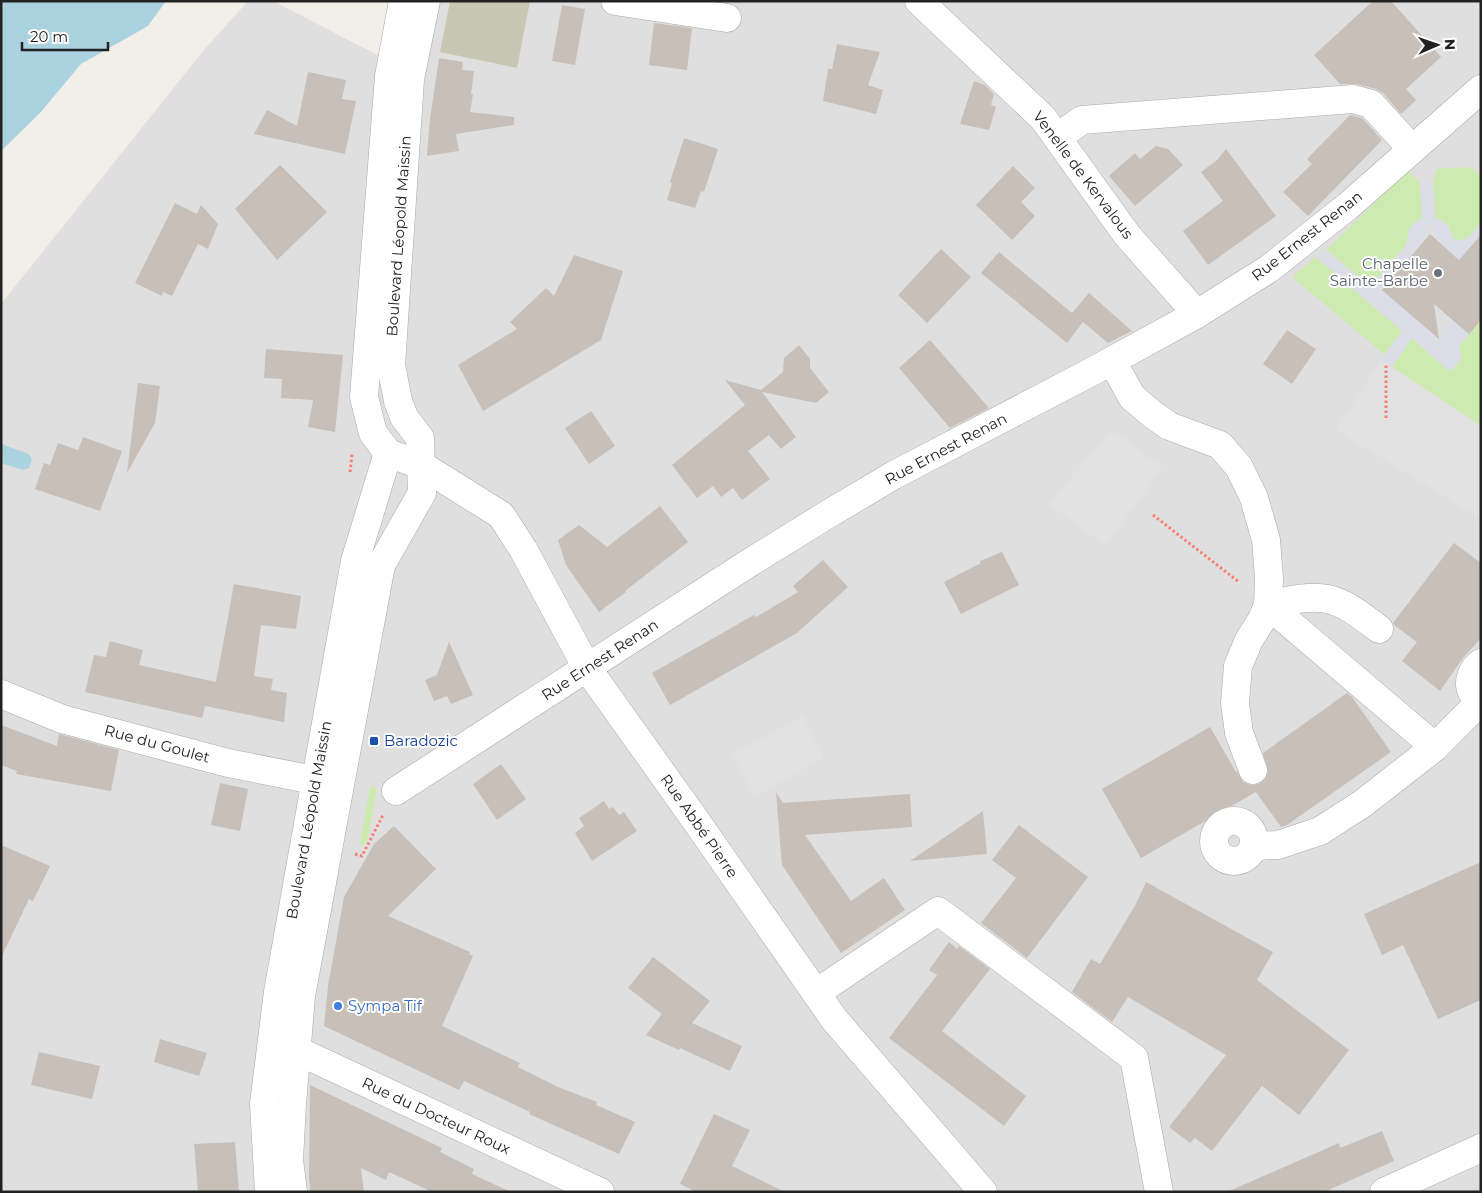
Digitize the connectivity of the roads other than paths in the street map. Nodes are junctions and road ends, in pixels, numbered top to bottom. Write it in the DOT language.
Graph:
graph roads {
  1 [pos="403,1"];
  2 [pos="426,1"];
  3 [pos="615,1"];
  4 [pos="919,1"];
  5 [pos="727,18"];
  6 [pos="1481,89"];
  7 [pos="1058,137"];
  8 [pos="1412,149"];
  9 [pos="1197,314"];
  10 [pos="1112,361"];
  11 [pos="388,452"];
  12 [pos="420,465"];
  13 [pos="1268,605"];
  14 [pos="1379,629"];
  15 [pos="1481,663"];
  16 [pos="588,668"];
  17 [pos="1,694"];
  18 [pos="1481,701"];
  19 [pos="1435,747"];
  20 [pos="1252,770"];
  21 [pos="328,783"];
  22 [pos="396,791"];
  23 [pos="1254,846"];
  24 [pos="816,993"];
  25 [pos="284,1047"];
  26 [pos="1481,1148"];
  27 [pos="269,1192"];
  28 [pos="293,1192"];
  29 [pos="600,1192"];
  30 [pos="983,1192"];
  31 [pos="1159,1192"];
  32 [pos="1384,1192"];
  1 -- 11 [label="street, Boulevard Léopold Maissin"];
  2 -- 12 [label="street, Boulevard Léopold Maissin"];
  3 -- 5 [label="street"];
  4 -- 7 [label="street, Venelle de Kervalous"];
  6 -- 8 [label="street, Rue Ernest Renan"];
  7 -- 8 [label="street"];
  7 -- 9 [label="street, Venelle de Kervalous"];
  8 -- 9 [label="street, Rue Ernest Renan"];
  9 -- 10 [label="street, Rue Ernest Renan"];
  10 -- 13 [label="street"];
  10 -- 16 [label="street, Rue Ernest Renan"];
  11 -- 12 [label="street"];
  11 -- 21 [label="street, Boulevard Léopold Maissin"];
  12 -- 16 [label="street, Rue Abbé Pierre"];
  12 -- 21 [label="street, Boulevard Léopold Maissin"];
  13 -- 14 [label="street"];
  13 -- 19 [label="street"];
  13 -- 20 [label="street"];
  15 -- 18 [label="street"];
  16 -- 22 [label="street, Rue Ernest Renan"];
  16 -- 24 [label="street, Rue Abbé Pierre"];
  17 -- 21 [label="street, Rue du Goulet"];
  18 -- 19 [label="street"];
  19 -- 23 [label="street"];
  21 -- 25 [label="street, Boulevard Léopold Maissin"];
  24 -- 30 [label="street, Rue Abbé Pierre"];
  24 -- 31 [label="street"];
  25 -- 27 [label="street, Boulevard Léopold Maissin"];
  25 -- 28 [label="street, Boulevard Léopold Maissin"];
  25 -- 29 [label="street, Rue du Docteur Roux"];
  26 -- 32 [label="street"];
}
